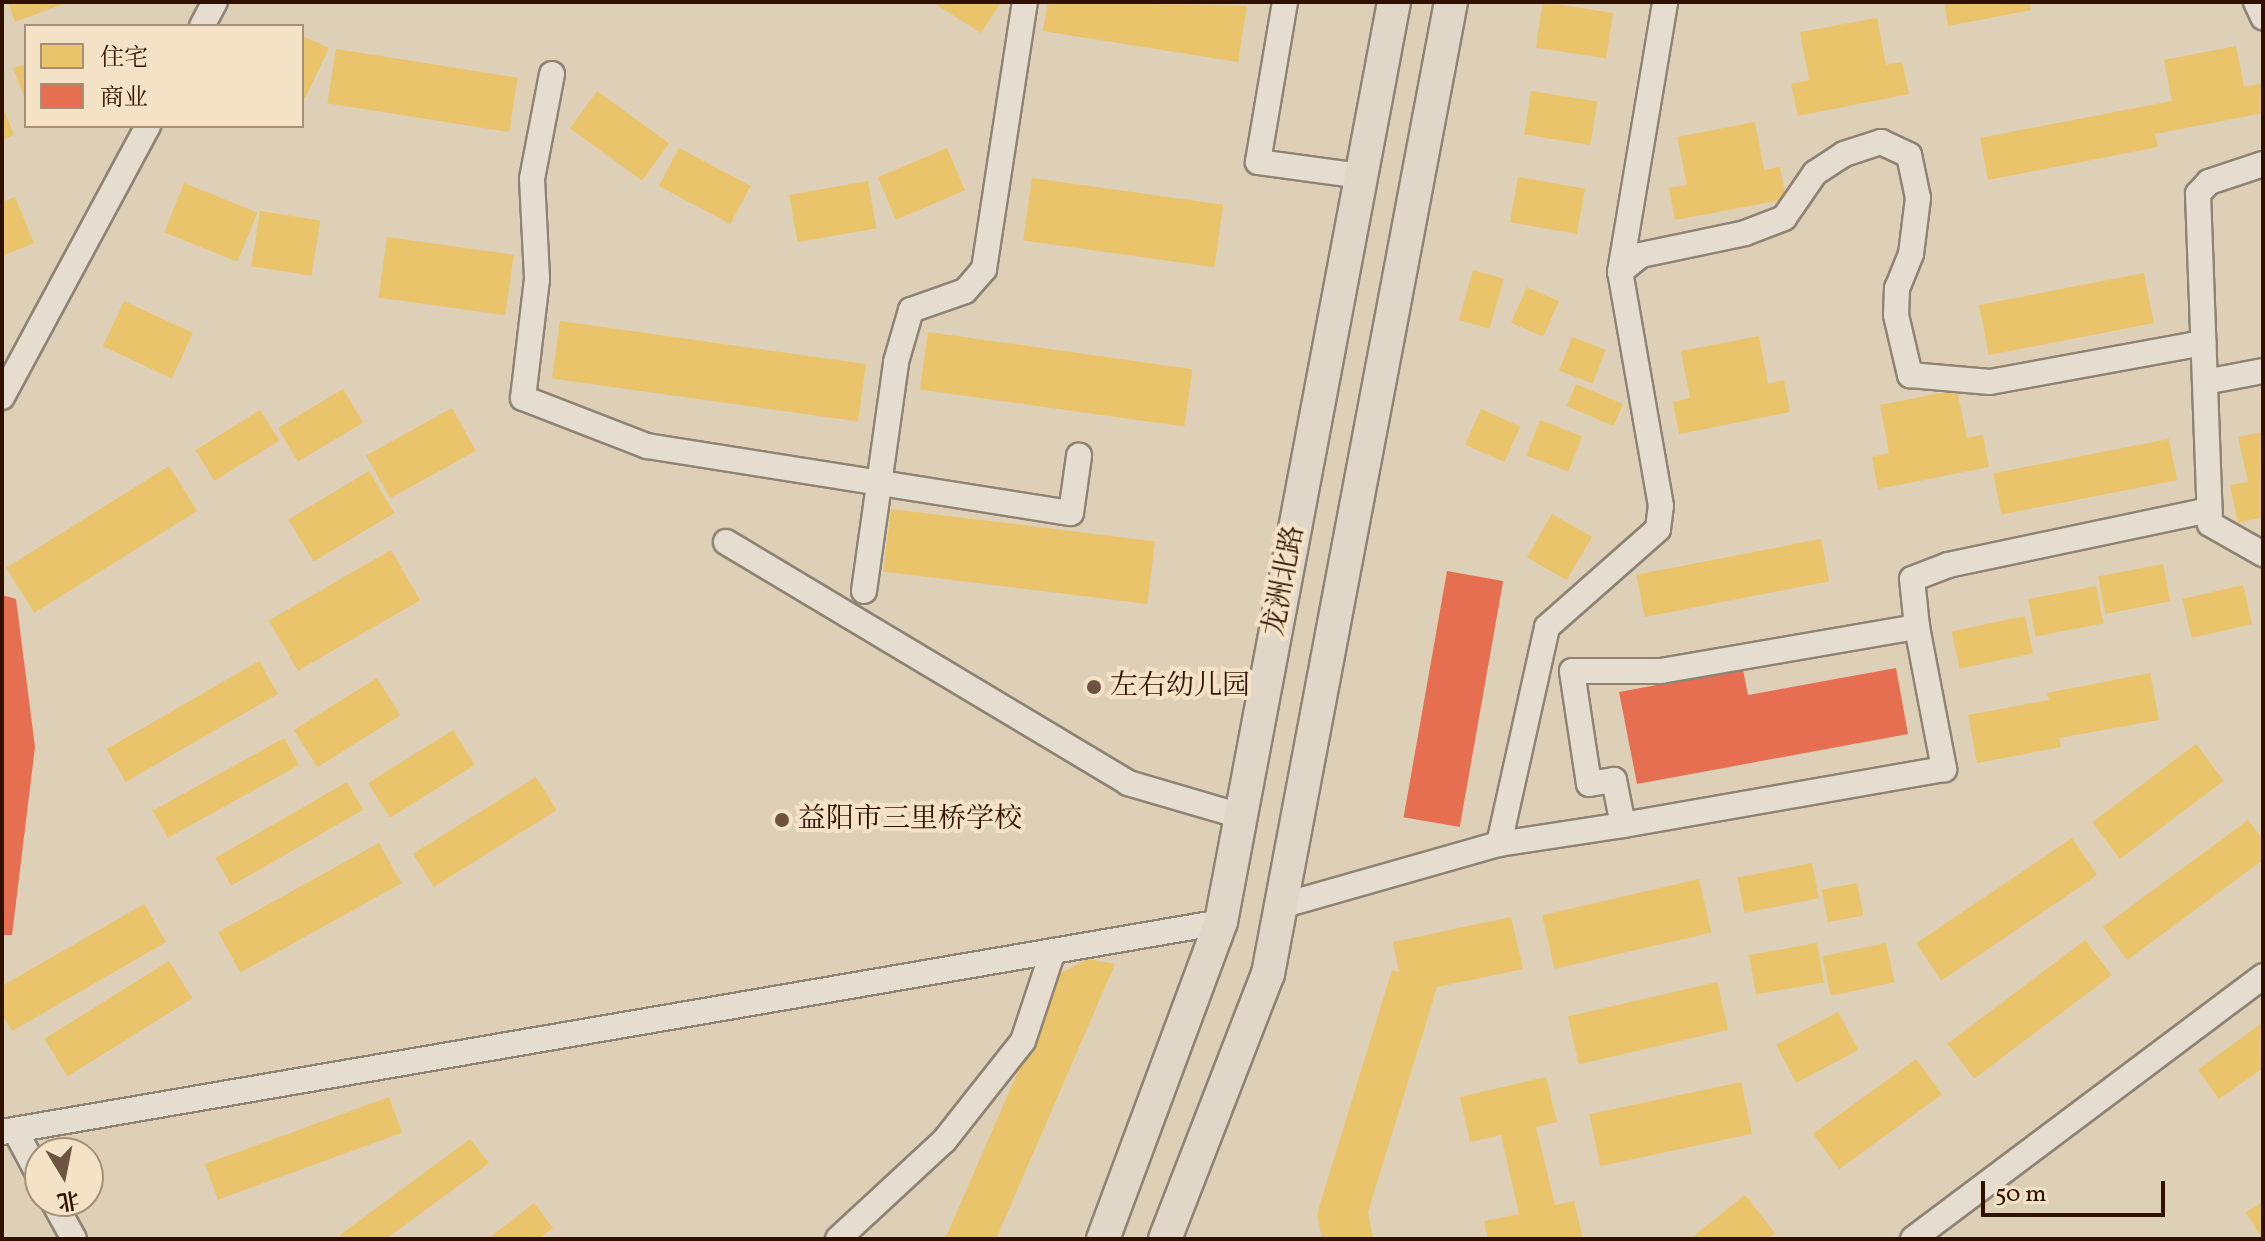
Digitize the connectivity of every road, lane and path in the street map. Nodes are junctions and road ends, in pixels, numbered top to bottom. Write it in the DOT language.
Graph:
graph roads {
  1 [pos="215,2"];
  2 [pos="1025,2"];
  3 [pos="1285,2"];
  4 [pos="1394,2"];
  5 [pos="1451,2"];
  6 [pos="1665,2"];
  7 [pos="2256,2"];
  8 [pos="2263,17"];
  9 [pos="203,24"];
  10 [pos="552,74"];
  11 [pos="147,128"];
  12 [pos="2263,164"];
  13 [pos="1361,176"];
  14 [pos="1620,272"];
  15 [pos="2203,343"];
  16 [pos="2263,371"];
  17 [pos="2205,382"];
  18 [pos="2,397"];
  19 [pos="1079,456"];
  20 [pos="879,484"];
  21 [pos="2209,510"];
  22 [pos="726,542"];
  23 [pos="2263,554"];
  24 [pos="864,591"];
  25 [pos="1917,627"];
  26 [pos="1241,816"];
  27 [pos="1623,825"];
  28 [pos="1499,844"];
  29 [pos="1281,906"];
  30 [pos="1221,922"];
  31 [pos="1053,951"];
  32 [pos="2263,976"];
  33 [pos="9,1131"];
  34 [pos="24,1153"];
  35 [pos="62,1217"];
  36 [pos="74,1239"];
  37 [pos="838,1239"];
  38 [pos="1103,1239"];
  39 [pos="1165,1239"];
  40 [pos="1913,1239"];
  1 -- 9 [label="street"];
  2 -- 20 [label="street"];
  3 -- 13 [label="street"];
  4 -- 13 [label="main road, 龙洲北路"];
  5 -- 29 [label="main road, 龙洲北路"];
  6 -- 14 [label="street"];
  7 -- 8 [label="street"];
  10 -- 20 [label="street"];
  11 -- 18 [label="street"];
  12 -- 15 [label="street"];
  13 -- 26 [label="main road, 龙洲北路"];
  14 -- 15 [label="street"];
  14 -- 28 [label="street"];
  15 -- 17 [label="street"];
  16 -- 17 [label="street"];
  17 -- 21 [label="street"];
  19 -- 20 [label="street"];
  20 -- 24 [label="street"];
  21 -- 23 [label="street"];
  21 -- 25 [label="street"];
  22 -- 26 [label="street"];
  25 -- 27 [label="street"];
  25 -- 27 [label="street"];
  26 -- 30 [label="main road, 龙洲北路"];
  27 -- 28 [label="street"];
  28 -- 29 [label="street"];
  29 -- 39 [label="main road, 龙洲北路"];
  30 -- 31 [label="street"];
  30 -- 38 [label="main road, 龙洲北路"];
  31 -- 33 [label="street"];
  31 -- 37 [label="street"];
  32 -- 40 [label="street"];
  33 -- 34 [label="street"];
  35 -- 36 [label="street"];
}
